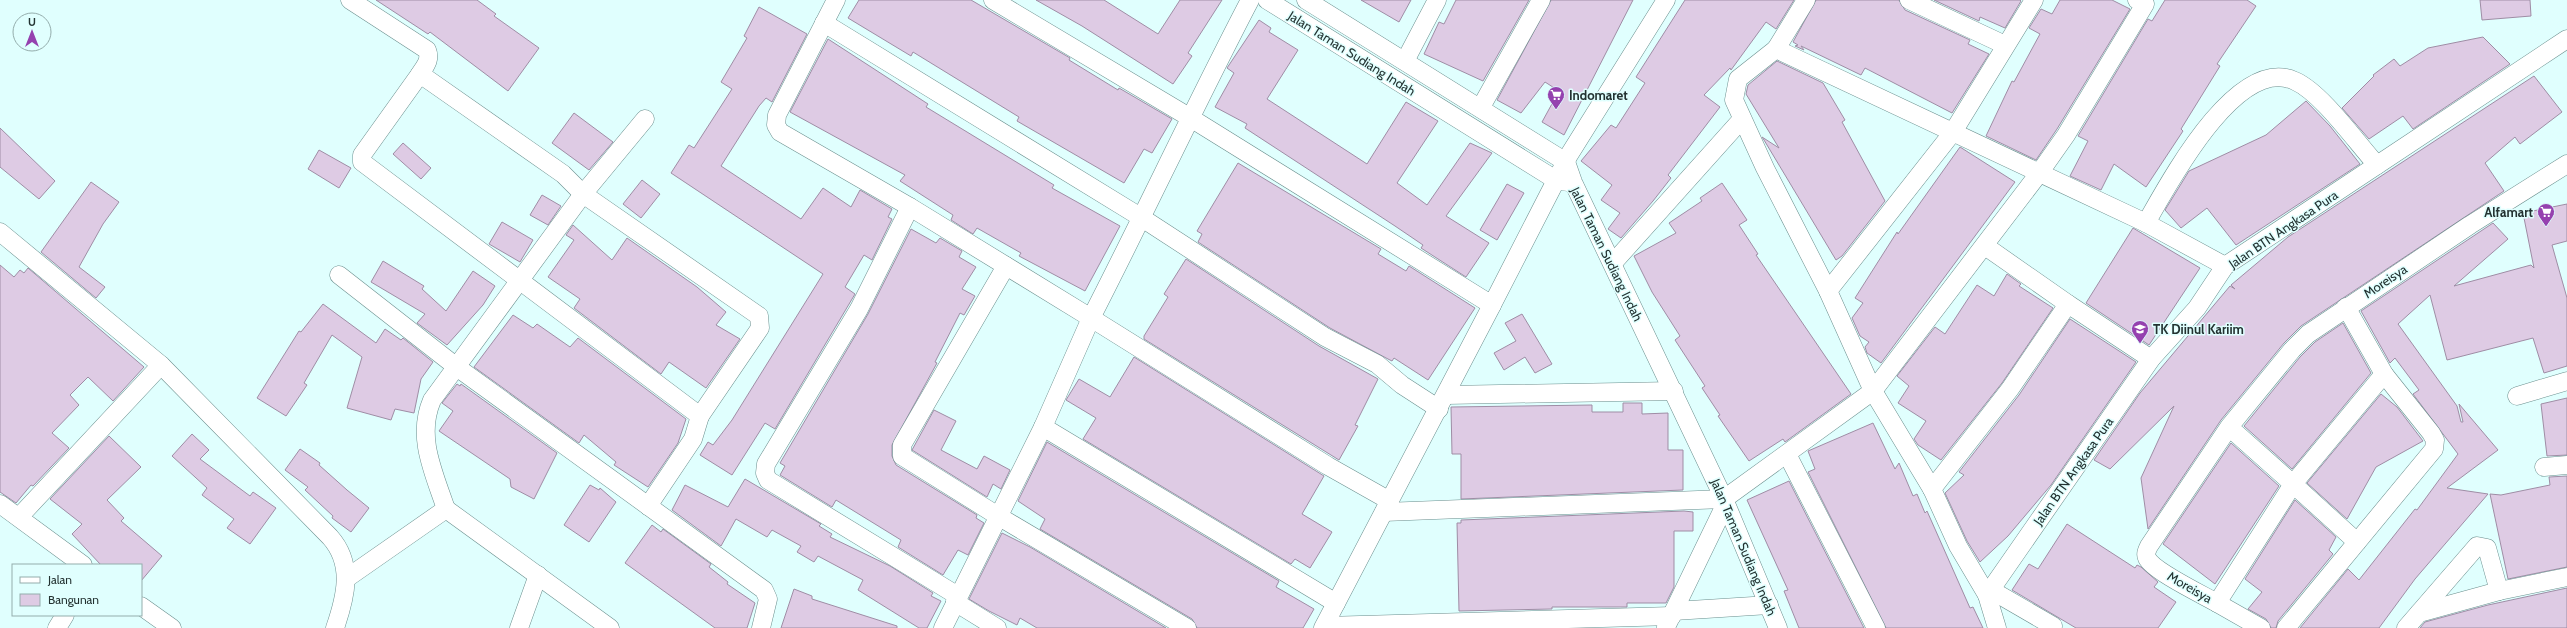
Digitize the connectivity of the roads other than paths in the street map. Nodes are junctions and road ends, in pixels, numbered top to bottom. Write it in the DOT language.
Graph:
graph roads {
  1 [pos="350,0"];
  2 [pos="836,0"];
  3 [pos="993,0"];
  4 [pos="1250,0"];
  5 [pos="1267,0"];
  6 [pos="1306,0"];
  7 [pos="1437,0"];
  8 [pos="1541,0"];
  9 [pos="1666,0"];
  10 [pos="1806,0"];
  11 [pos="1909,0"];
  12 [pos="2034,0"];
  13 [pos="2144,1"];
  14 [pos="824,23"];
  15 [pos="2567,39"];
  16 [pos="2005,45"];
  17 [pos="1776,49"];
  18 [pos="1405,61"];
  19 [pos="420,74"];
  20 [pos="1481,107"];
  21 [pos="1189,117"];
  22 [pos="645,119"];
  23 [pos="1742,119"];
  24 [pos="1953,132"];
  25 [pos="1566,162"];
  26 [pos="2567,164"];
  27 [pos="2377,165"];
  28 [pos="2040,172"];
  29 [pos="1565,181"];
  30 [pos="583,194"];
  31 [pos="910,207"];
  32 [pos="1142,218"];
  33 [pos="2146,223"];
  34 [pos="0,232"];
  35 [pos="1985,246"];
  36 [pos="1613,263"];
  37 [pos="1006,266"];
  38 [pos="2225,266"];
  39 [pos="339,275"];
  40 [pos="520,279"];
  41 [pos="1828,291"];
  42 [pos="2068,304"];
  43 [pos="1492,305"];
  44 [pos="2346,307"];
  45 [pos="1091,318"];
  46 [pos="2151,359"];
  47 [pos="161,365"];
  48 [pos="458,368"];
  49 [pos="2384,374"];
  50 [pos="2567,381"];
  51 [pos="1674,391"];
  52 [pos="1873,391"];
  53 [pos="2517,396"];
  54 [pos="1442,402"];
  55 [pos="700,416"];
  56 [pos="1043,427"];
  57 [pos="2229,427"];
  58 [pos="1786,454"];
  59 [pos="2567,465"];
  60 [pos="2544,467"];
  61 [pos="2293,484"];
  62 [pos="1932,489"];
  63 [pos="1725,501"];
  64 [pos="0,504"];
  65 [pos="648,506"];
  66 [pos="1387,506"];
  67 [pos="446,509"];
  68 [pos="998,516"];
  69 [pos="19,517"];
  70 [pos="2358,542"];
  71 [pos="81,564"];
  72 [pos="538,576"];
  73 [pos="2567,577"];
  74 [pos="347,578"];
  75 [pos="2499,591"];
  76 [pos="1989,593"];
  77 [pos="956,599"];
  78 [pos="1336,603"];
  79 [pos="2217,603"];
  80 [pos="1769,605"];
  81 [pos="142,607"];
  82 [pos="2419,613"];
  83 [pos="64,616"];
  84 [pos="1670,618"];
  85 [pos="164,626"];
  86 [pos="1324,627"];
  87 [pos="2053,627"];
  88 [pos="57,628"];
  89 [pos="335,628"];
  90 [pos="519,628"];
  91 [pos="610,628"];
  92 [pos="761,628"];
  93 [pos="943,628"];
  94 [pos="997,628"];
  95 [pos="1187,628"];
  96 [pos="1778,628"];
  97 [pos="1876,628"];
  98 [pos="1997,628"];
  99 [pos="2261,628"];
  100 [pos="2286,628"];
  101 [pos="2406,628"];
  1 -- 19 [label="street"];
  2 -- 14 [label="street"];
  3 -- 21 [label="street"];
  4 -- 21 [label="street"];
  5 -- 29 [label="street, Jalan Taman Sudiang Indah"];
  6 -- 18 [label="street"];
  7 -- 18 [label="street"];
  8 -- 20 [label="street"];
  9 -- 25 [label="street"];
  10 -- 17 [label="street"];
  11 -- 16 [label="street"];
  12 -- 16 [label="street"];
  13 -- 28 [label="street"];
  14 -- 31 [label="street"];
  14 -- 32 [label="street"];
  15 -- 27 [label="street, Jalan BTN Angkasa Pura"];
  16 -- 24 [label="street"];
  17 -- 23 [label="street"];
  17 -- 24 [label="street"];
  18 -- 20 [label="street"];
  19 -- 30 [label="street"];
  19 -- 40 [label="street"];
  20 -- 25 [label="street"];
  21 -- 32 [label="street"];
  21 -- 43 [label="street"];
  22 -- 30 [label="street"];
  23 -- 36 [label="street"];
  23 -- 41 [label="street"];
  24 -- 28 [label="street"];
  24 -- 41 [label="street"];
  25 -- 29 [label="street"];
  26 -- 44 [label="street, Moreisya"];
  27 -- 33 [label="street"];
  27 -- 38 [label="street, Jalan BTN Angkasa Pura"];
  28 -- 33 [label="street"];
  28 -- 35 [label="street"];
  29 -- 36 [label="street, Jalan Taman Sudiang Indah"];
  29 -- 43 [label="street"];
  30 -- 40 [label="street"];
  30 -- 55 [label="street"];
  31 -- 37 [label="street"];
  31 -- 77 [label="street"];
  32 -- 45 [label="street"];
  32 -- 54 [label="street"];
  33 -- 38 [label="street"];
  34 -- 47 [label="street"];
  35 -- 42 [label="street"];
  35 -- 52 [label="street"];
  36 -- 51 [label="street, Jalan Taman Sudiang Indah"];
  37 -- 45 [label="street"];
  37 -- 68 [label="street"];
  38 -- 46 [label="street, Jalan BTN Angkasa Pura"];
  39 -- 48 [label="street"];
  40 -- 48 [label="street"];
  40 -- 55 [label="street"];
  41 -- 52 [label="street"];
  42 -- 46 [label="street"];
  42 -- 62 [label="street"];
  43 -- 54 [label="street"];
  44 -- 49 [label="street"];
  44 -- 57 [label="street, Moreisya"];
  45 -- 56 [label="street"];
  45 -- 66 [label="street"];
  46 -- 76 [label="street, Jalan BTN Angkasa Pura"];
  47 -- 69 [label="street"];
  47 -- 74 [label="street"];
  48 -- 65 [label="street"];
  48 -- 67 [label="street"];
  49 -- 61 [label="street, Moreisya"];
  49 -- 70 [label="street"];
  50 -- 53 [label="street"];
  51 -- 54 [label="street"];
  51 -- 63 [label="street, Jalan Taman Sudiang Indah"];
  52 -- 58 [label="street"];
  52 -- 62 [label="street"];
  54 -- 66 [label="street"];
  55 -- 65 [label="street"];
  56 -- 68 [label="street"];
  56 -- 78 [label="street"];
  57 -- 61 [label="street"];
  57 -- 79 [label="street, Moreisya"];
  58 -- 63 [label="street"];
  58 -- 97 [label="street"];
  59 -- 60 [label="street"];
  61 -- 70 [label="street"];
  61 -- 79 [label="street, Moreisya"];
  62 -- 76 [label="street"];
  63 -- 66 [label="street"];
  63 -- 80 [label="street, Jalan Taman Sudiang Indah"];
  63 -- 84 [label="street"];
  64 -- 69 [label="street"];
  65 -- 92 [label="street"];
  66 -- 78 [label="street"];
  67 -- 72 [label="street"];
  67 -- 74 [label="street"];
  68 -- 77 [label="street"];
  68 -- 95 [label="street"];
  69 -- 71 [label="street"];
  70 -- 100 [label="street"];
  72 -- 90 [label="street"];
  72 -- 91 [label="street"];
  73 -- 75 [label="street"];
  74 -- 89 [label="street"];
  75 -- 82 [label="street"];
  75 -- 82 [label="street"];
  76 -- 87 [label="street"];
  76 -- 98 [label="street"];
  77 -- 93 [label="street"];
  77 -- 94 [label="street"];
  78 -- 86 [label="street"];
  79 -- 99 [label="street"];
  80 -- 84 [label="street"];
  80 -- 96 [label="street, Jalan Taman Sudiang Indah"];
  81 -- 85 [label="street"];
  82 -- 101 [label="street"];
  83 -- 88 [label="street"];
  84 -- 86 [label="street"];
}
